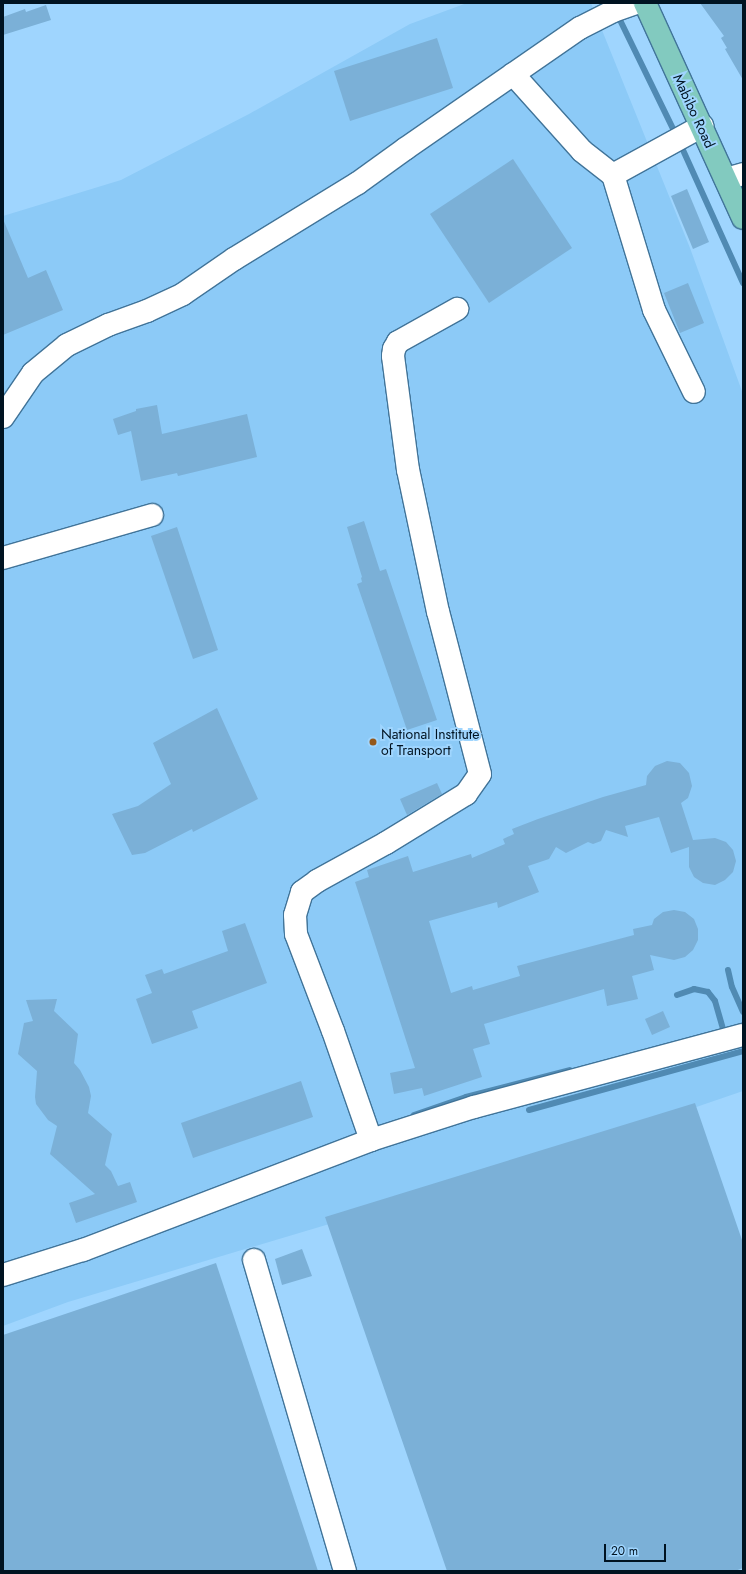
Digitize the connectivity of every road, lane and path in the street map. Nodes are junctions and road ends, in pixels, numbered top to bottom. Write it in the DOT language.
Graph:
graph roads {
  1 [pos="636,3"];
  2 [pos="645,3"];
  3 [pos="513,74"];
  4 [pos="702,126"];
  5 [pos="613,175"];
  6 [pos="734,176"];
  7 [pos="743,218"];
  8 [pos="457,309"];
  9 [pos="694,392"];
  10 [pos="3,417"];
  11 [pos="152,515"];
  12 [pos="3,558"];
  13 [pos="743,1035"];
  14 [pos="371,1140"];
  15 [pos="254,1260"];
  16 [pos="3,1275"];
  17 [pos="345,1571"];
  1 -- 3 [label="street"];
  2 -- 4 [label="main road, Mabibo Road"];
  3 -- 5 [label="street"];
  3 -- 10 [label="street"];
  4 -- 5 [label="street"];
  4 -- 6 [label="main road, Mabibo Road"];
  5 -- 9 [label="street"];
  6 -- 7 [label="main road, Mabibo Road"];
  8 -- 14 [label="street"];
  11 -- 12 [label="street"];
  13 -- 14 [label="street"];
  14 -- 16 [label="street"];
  15 -- 17 [label="street"];
}
